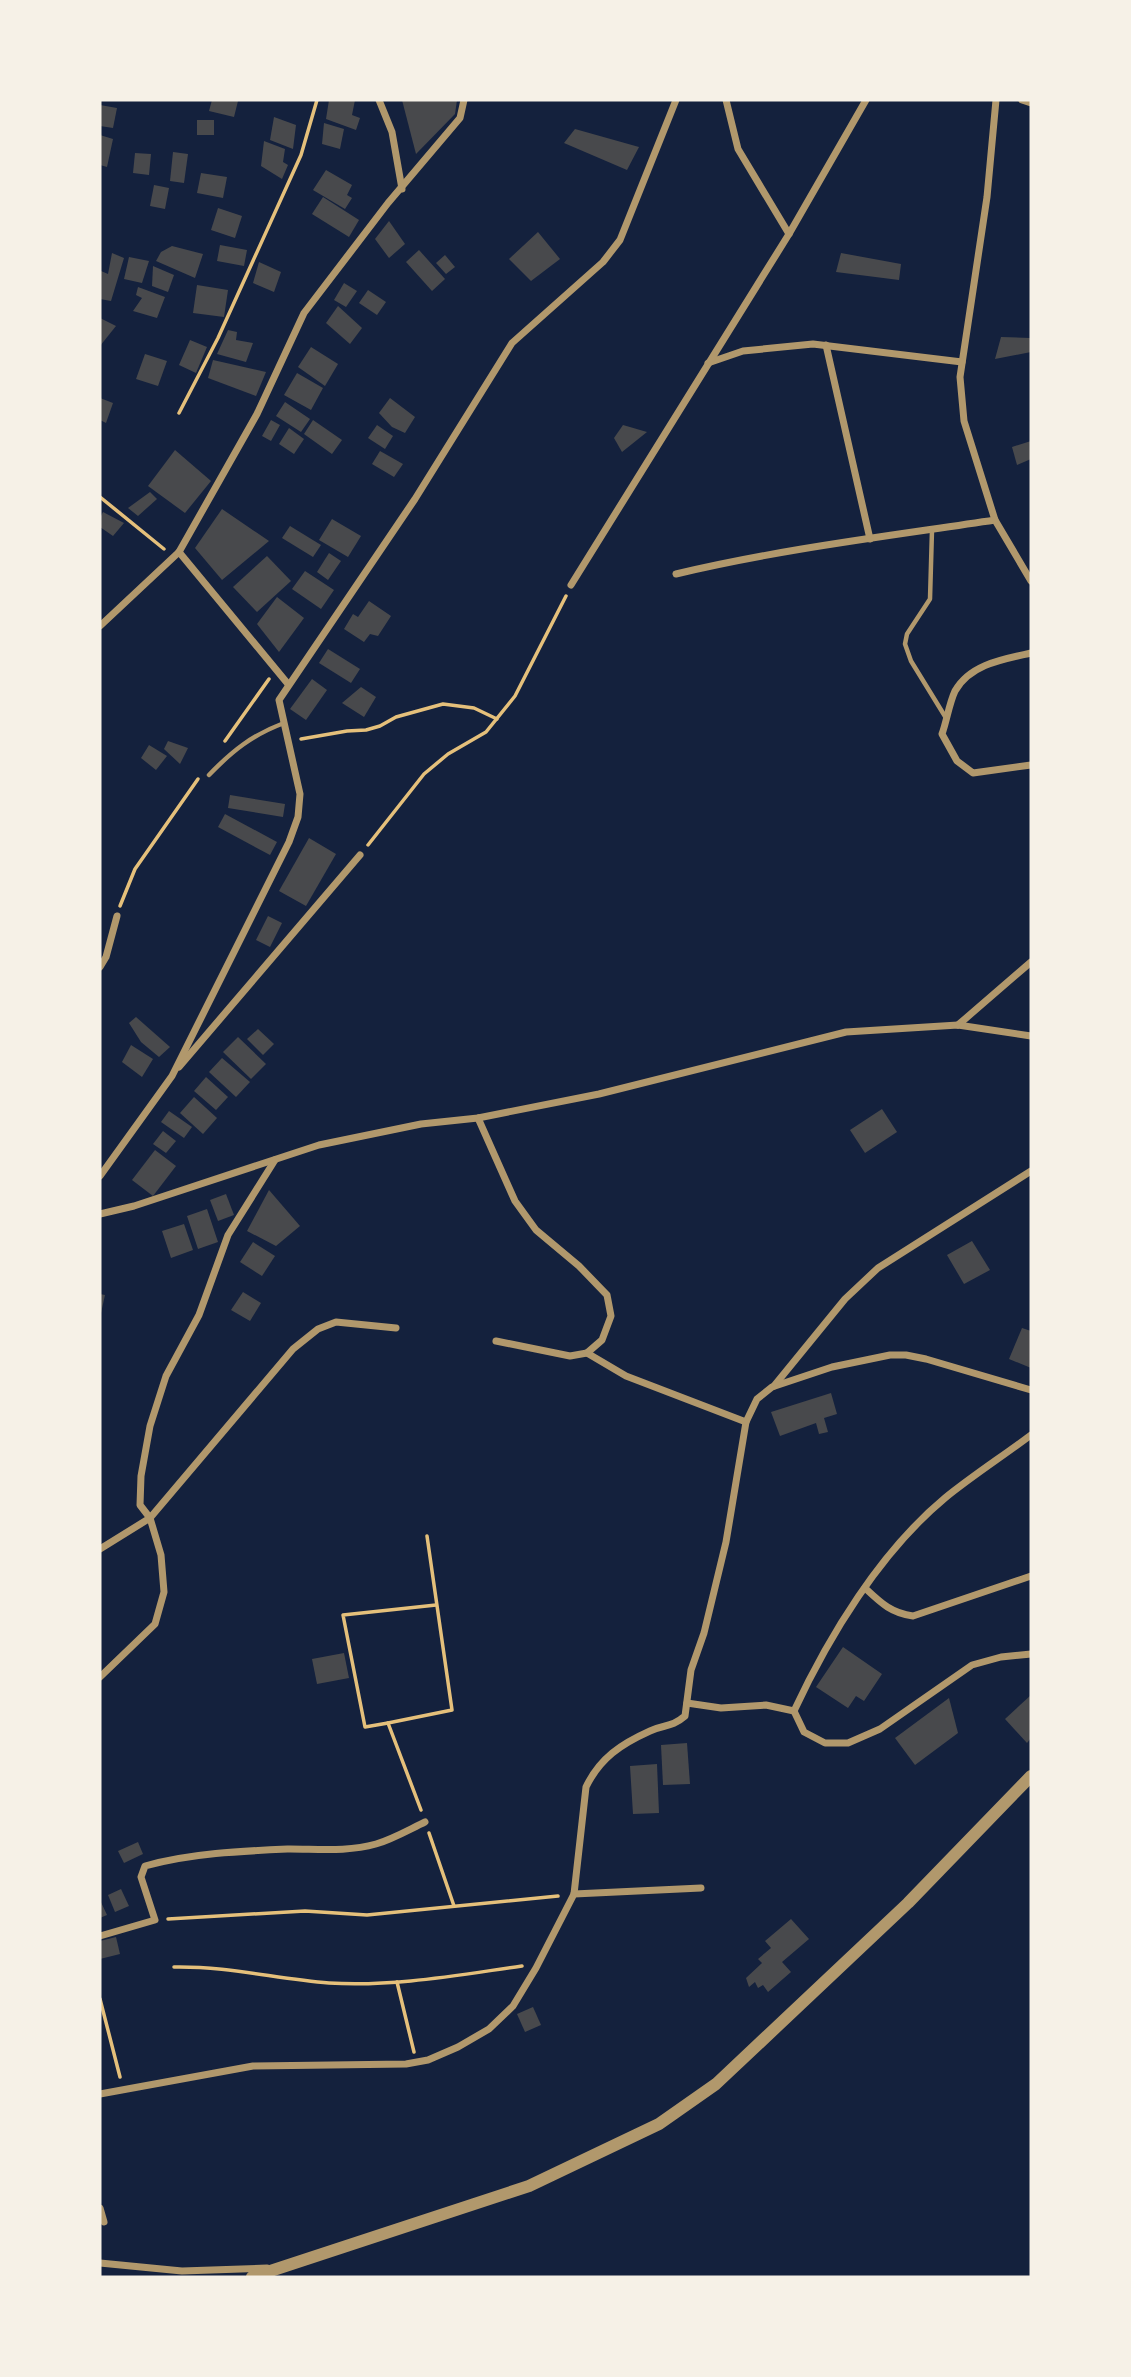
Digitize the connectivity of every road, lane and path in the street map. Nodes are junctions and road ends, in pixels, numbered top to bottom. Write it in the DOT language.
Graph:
graph roads {
  1 [pos="317,100"];
  2 [pos="379,100"];
  3 [pos="464,100"];
  4 [pos="676,100"];
  5 [pos="726,100"];
  6 [pos="866,100"];
  7 [pos="996,100"];
  8 [pos="1022,100"];
  9 [pos="1031,103"];
  10 [pos="402,189"];
  11 [pos="789,234"];
  12 [pos="826,345"];
  13 [pos="962,362"];
  14 [pos="708,363"];
  15 [pos="179,413"];
  16 [pos="100,497"];
  17 [pos="996,520"];
  18 [pos="932,530"];
  19 [pos="870,539"];
  20 [pos="176,554"];
  21 [pos="676,574"];
  22 [pos="1031,581"];
  23 [pos="571,585"];
  24 [pos="100,626"];
  25 [pos="1031,653"];
  26 [pos="276,669"];
  27 [pos="288,684"];
  28 [pos="497,719"];
  29 [pos="947,720"];
  30 [pos="284,722"];
  31 [pos="288,742"];
  32 [pos="221,747"];
  33 [pos="1031,765"];
  34 [pos="205,769"];
  35 [pos="209,775"];
  36 [pos="360,855"];
  37 [pos="117,916"];
  38 [pos="1031,962"];
  39 [pos="100,967"];
  40 [pos="958,1026"];
  41 [pos="1031,1036"];
  42 [pos="172,1076"];
  43 [pos="478,1118"];
  44 [pos="275,1159"];
  45 [pos="1031,1171"];
  46 [pos="100,1175"];
  47 [pos="100,1214"];
  48 [pos="396,1328"];
  49 [pos="496,1340"];
  50 [pos="587,1353"];
  51 [pos="772,1387"];
  52 [pos="1031,1390"];
  53 [pos="746,1422"];
  54 [pos="1031,1435"];
  55 [pos="150,1518"];
  56 [pos="427,1536"];
  57 [pos="100,1549"];
  58 [pos="1031,1576"];
  59 [pos="865,1588"];
  60 [pos="436,1605"];
  61 [pos="1031,1654"];
  62 [pos="100,1677"];
  63 [pos="687,1703"];
  64 [pos="794,1712"];
  65 [pos="388,1723"];
  66 [pos="1031,1776"];
  67 [pos="425,1822"];
  68 [pos="701,1888"];
  69 [pos="574,1894"];
  70 [pos="453,1906"];
  71 [pos="155,1920"];
  72 [pos="100,1936"];
  73 [pos="538,1964"];
  74 [pos="174,1967"];
  75 [pos="397,1982"];
  76 [pos="100,1999"];
  77 [pos="417,2062"];
  78 [pos="123,2090"];
  79 [pos="100,2094"];
  80 [pos="100,2208"];
  81 [pos="104,2222"];
  82 [pos="100,2263"];
  83 [pos="275,2268"];
  84 [pos="252,2277"];
  1 -- 15 [label="path"];
  2 -- 10 [label="street"];
  3 -- 10 [label="street"];
  4 -- 27 [label="street"];
  5 -- 11 [label="street"];
  6 -- 11 [label="street"];
  7 -- 13 [label="street"];
  8 -- 9 [label="street"];
  10 -- 20 [label="street"];
  11 -- 14 [label="street"];
  12 -- 13 [label="street"];
  12 -- 14 [label="street"];
  12 -- 19 [label="street"];
  13 -- 17 [label="street"];
  14 -- 23 [label="street"];
  16 -- 20 [label="path"];
  17 -- 18 [label="street"];
  17 -- 22 [label="street"];
  18 -- 19 [label="street"];
  18 -- 29 [label="lane"];
  19 -- 21 [label="street"];
  20 -- 24 [label="street"];
  20 -- 26 [label="street"];
  23 -- 28 [label="path"];
  25 -- 29 [label="street"];
  26 -- 27 [label="street"];
  26 -- 32 [label="path"];
  27 -- 30 [label="street"];
  28 -- 31 [label="path"];
  28 -- 36 [label="path"];
  29 -- 33 [label="street"];
  30 -- 31 [label="street"];
  30 -- 35 [label="lane"];
  31 -- 42 [label="street"];
  34 -- 37 [label="path"];
  36 -- 42 [label="street"];
  37 -- 39 [label="street"];
  38 -- 40 [label="street"];
  40 -- 41 [label="street"];
  40 -- 43 [label="street"];
  42 -- 46 [label="street"];
  43 -- 44 [label="street"];
  43 -- 50 [label="street"];
  44 -- 47 [label="street"];
  44 -- 55 [label="street"];
  45 -- 51 [label="street"];
  48 -- 55 [label="street"];
  49 -- 50 [label="street"];
  50 -- 53 [label="street"];
  51 -- 52 [label="street"];
  51 -- 53 [label="street"];
  53 -- 63 [label="street"];
  54 -- 59 [label="street"];
  55 -- 57 [label="street"];
  55 -- 62 [label="street"];
  56 -- 60 [label="path"];
  58 -- 59 [label="street"];
  59 -- 64 [label="street"];
  60 -- 65 [label="path"];
  60 -- 65 [label="path"];
  61 -- 64 [label="street"];
  63 -- 64 [label="street"];
  63 -- 69 [label="street"];
  65 -- 67 [label="path"];
  66 -- 83 [label="street"];
  67 -- 70 [label="path"];
  67 -- 71 [label="street"];
  68 -- 69 [label="street"];
  69 -- 70 [label="path"];
  69 -- 73 [label="street"];
  70 -- 71 [label="path"];
  71 -- 72 [label="street"];
  73 -- 75 [label="path"];
  73 -- 77 [label="street"];
  74 -- 75 [label="path"];
  75 -- 77 [label="path"];
  76 -- 78 [label="path"];
  77 -- 78 [label="street"];
  78 -- 79 [label="street"];
  80 -- 81 [label="street"];
  82 -- 83 [label="street"];
  83 -- 84 [label="street"];
}
